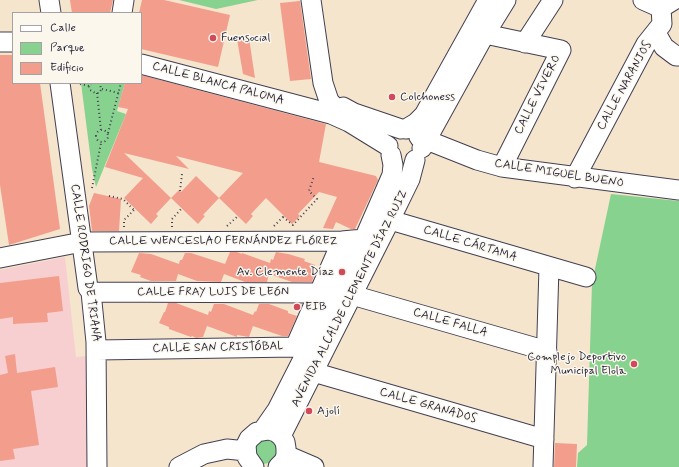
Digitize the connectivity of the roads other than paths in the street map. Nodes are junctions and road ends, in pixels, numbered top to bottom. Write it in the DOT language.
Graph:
graph roads {
  1 [pos="49,0"];
  2 [pos="124,0"];
  3 [pos="311,0"];
  4 [pos="488,0"];
  5 [pos="506,0"];
  6 [pos="553,0"];
  7 [pos="643,0"];
  8 [pos="667,4"];
  9 [pos="51,12"];
  10 [pos="122,12"];
  11 [pos="656,33"];
  12 [pos="485,34"];
  13 [pos="0,42"];
  14 [pos="12,42"];
  15 [pos="525,43"];
  16 [pos="679,56"];
  17 [pos="142,64"];
  18 [pos="323,83"];
  19 [pos="60,84"];
  20 [pos="295,104"];
  21 [pos="349,122"];
  22 [pos="415,140"];
  23 [pos="390,150"];
  24 [pos="502,167"];
  25 [pos="575,178"];
  26 [pos="679,190"];
  27 [pos="390,220"];
  28 [pos="364,239"];
  29 [pos="342,241"];
  30 [pos="82,242"];
  31 [pos="0,258"];
  32 [pos="549,267"];
  33 [pos="586,277"];
  34 [pos="91,292"];
  35 [pos="335,295"];
  36 [pos="97,350"];
  37 [pos="547,351"];
  38 [pos="313,372"];
  39 [pos="263,430"];
  40 [pos="281,436"];
  41 [pos="544,439"];
  42 [pos="247,460"];
  43 [pos="282,461"];
  44 [pos="98,467"];
  45 [pos="179,467"];
  46 [pos="314,467"];
  47 [pos="543,467"];
  1 -- 9 [label="street"];
  2 -- 10 [label="street"];
  3 -- 18 [label="street"];
  4 -- 22 [label="street"];
  5 -- 12 [label="street, AVENIDA ALCALDE CLEMENTE DÍAZ RUIZ"];
  6 -- 15 [label="street"];
  7 -- 8 [label="street"];
  8 -- 11 [label="street, CALLE NARANJOS"];
  11 -- 16 [label="street"];
  11 -- 25 [label="street, CALLE NARANJOS"];
  12 -- 15 [label="street, CALLE VIVERO"];
  12 -- 22 [label="street, AVENIDA ALCALDE CLEMENTE DÍAZ RUIZ"];
  13 -- 14 [label="street"];
  15 -- 24 [label="street, CALLE VIVERO"];
  17 -- 20 [label="street, CALLE BLANCA PALOMA"];
  18 -- 20 [label="street"];
  18 -- 21 [label="street"];
  18 -- 22 [label="street"];
  19 -- 30 [label="street, CALLE RODRIGO DE TRIANA"];
  20 -- 21 [label="street, CALLE BLANCA PALOMA"];
  21 -- 23 [label="street"];
  22 -- 23 [label="street"];
  22 -- 23 [label="street"];
  22 -- 24 [label="street, CALLE MIGUEL BUENO"];
  22 -- 27 [label="street, AVENIDA ALCALDE CLEMENTE DÍAZ RUIZ"];
  23 -- 28 [label="street, AVENIDA ALCALDE CLEMENTE DÍAZ RUIZ"];
  24 -- 25 [label="street, CALLE MIGUEL BUENO"];
  25 -- 26 [label="street, CALLE MIGUEL BUENO"];
  27 -- 32 [label="street, CALLE CÁRTAMA"];
  27 -- 35 [label="street, AVENIDA ALCALDE CLEMENTE DÍAZ RUIZ"];
  28 -- 29 [label="street, CALLE WENCESLAO FERNÁNDEZ FLÓREZ"];
  28 -- 35 [label="street, AVENIDA ALCALDE CLEMENTE DÍAZ RUIZ"];
  29 -- 30 [label="street, CALLE WENCESLAO FERNÁNDEZ FLÓREZ"];
  29 -- 35 [label="street, CALLE SAN CRISTÓBAL"];
  30 -- 31 [label="street, CALLE WENCESLAO FERNÁNDEZ FLÓREZ"];
  30 -- 34 [label="street, CALLE RODRIGO DE TRIANA"];
  32 -- 33 [label="street, CALLE CÁRTAMA"];
  32 -- 37 [label="street"];
  34 -- 35 [label="street, CALLE FRAY LUIS DE LEÓN"];
  34 -- 36 [label="street, CALLE RODRIGO DE TRIANA"];
  35 -- 36 [label="street, CALLE SAN CRISTÓBAL"];
  35 -- 37 [label="street, CALLE FALLA"];
  35 -- 38 [label="street, AVENIDA ALCALDE CLEMENTE DÍAZ RUIZ"];
  35 -- 39 [label="street, AVENIDA ALCALDE CLEMENTE DÍAZ RUIZ"];
  36 -- 44 [label="street, CALLE RODRIGO DE TRIANA"];
  37 -- 41 [label="street"];
  38 -- 40 [label="street, AVENIDA ALCALDE CLEMENTE DÍAZ RUIZ"];
  38 -- 41 [label="street, CALLE GRANADOS"];
  39 -- 40 [label="street"];
  39 -- 42 [label="street"];
  40 -- 43 [label="street"];
  41 -- 47 [label="street"];
  42 -- 45 [label="street"];
  43 -- 46 [label="street"];
}
